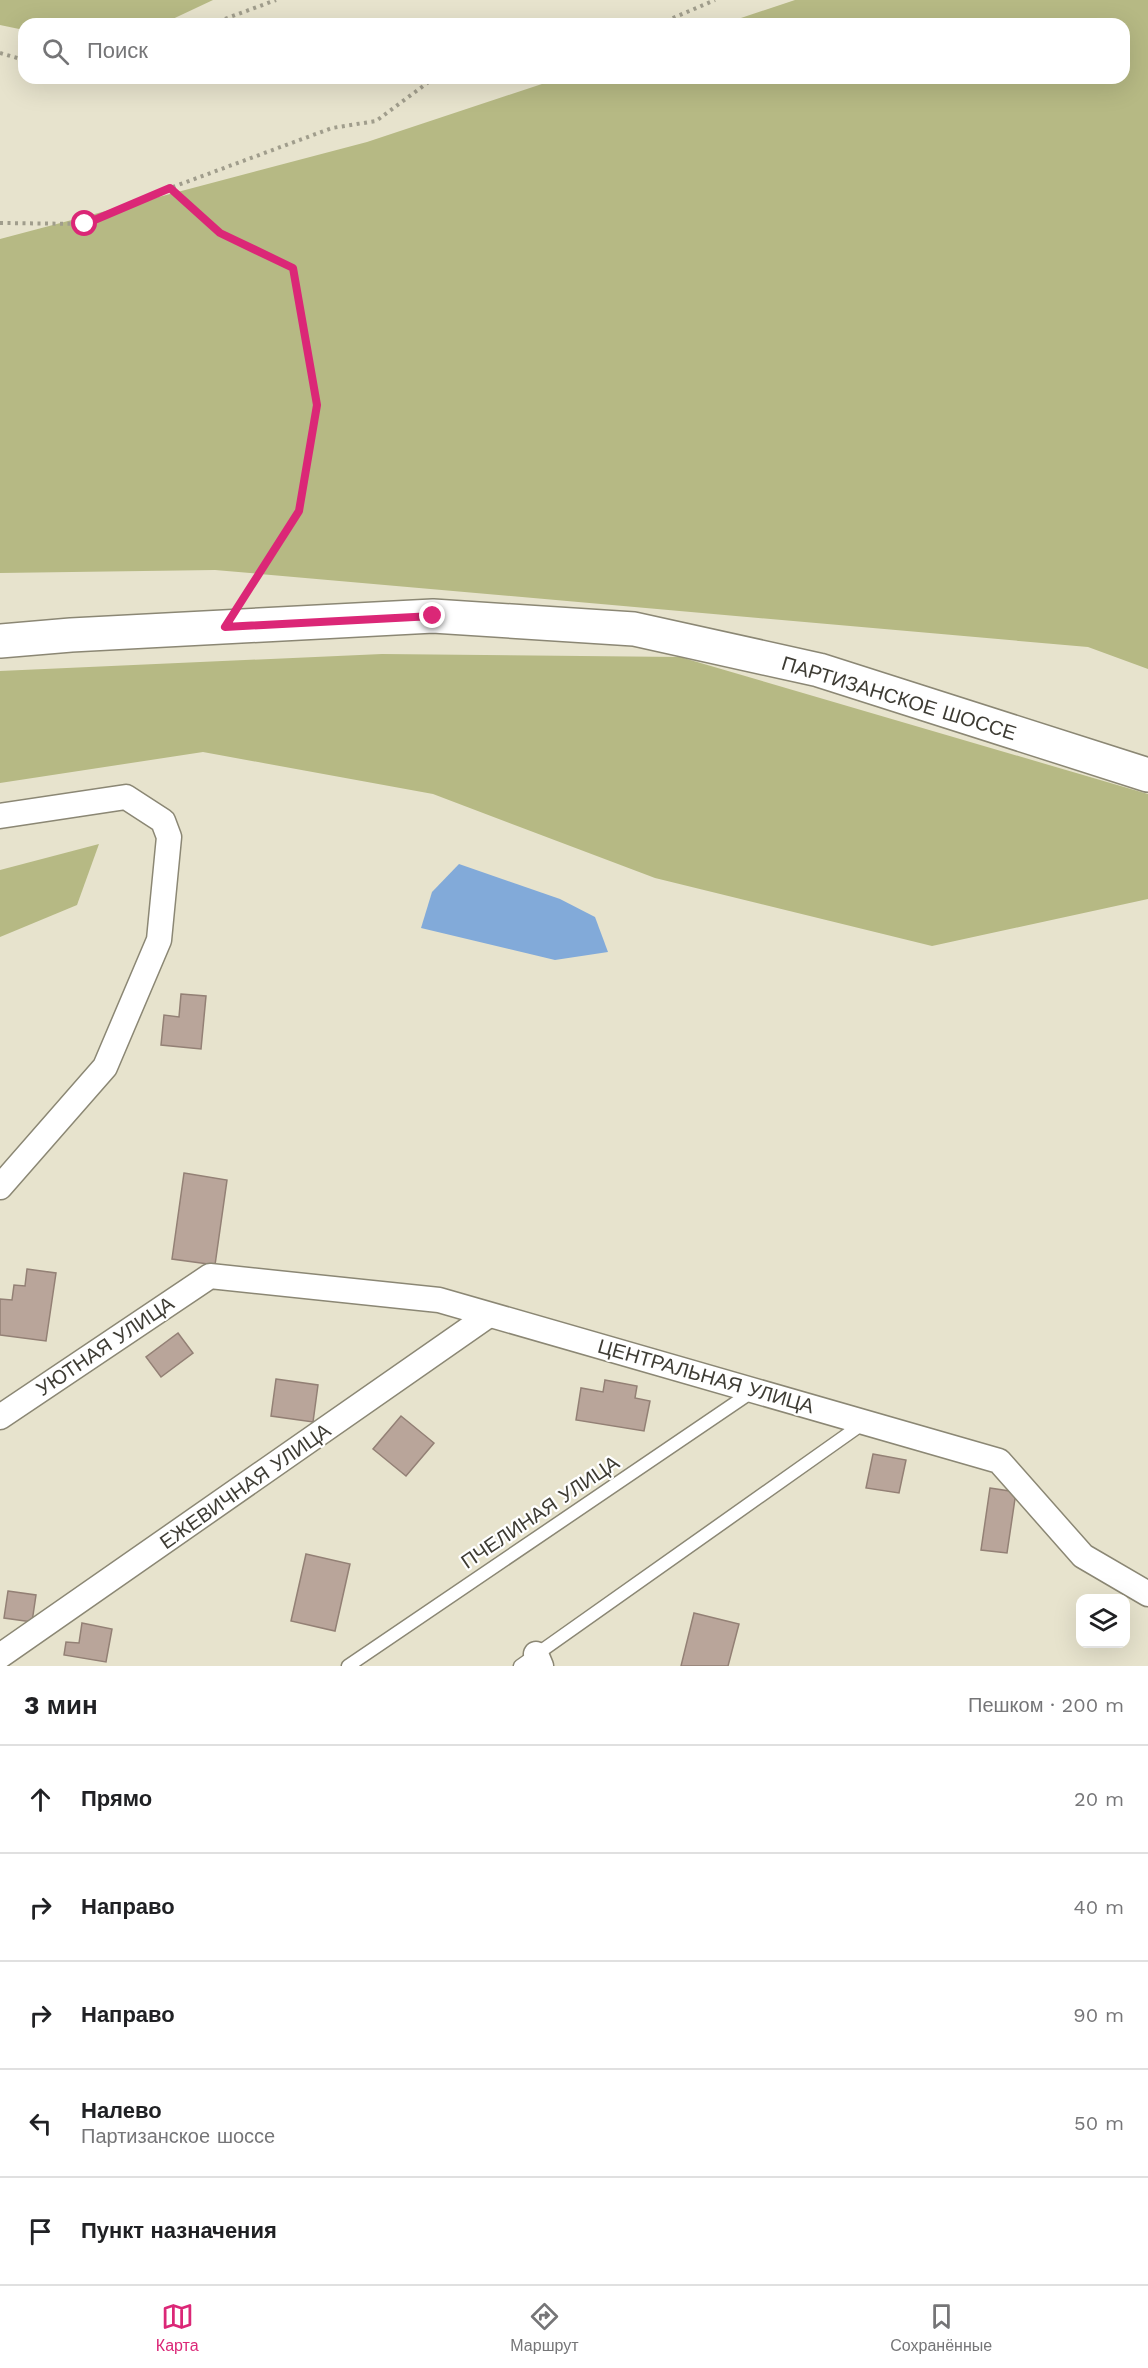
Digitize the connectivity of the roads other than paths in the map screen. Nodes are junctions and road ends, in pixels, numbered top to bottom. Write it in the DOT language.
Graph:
graph roads {
  1 [pos="0,641"];
  2 [pos="1148,775"];
  3 [pos="0,816"];
  4 [pos="0,1187"];
  5 [pos="210,1276"];
  6 [pos="489,1315"];
  7 [pos="754,1391"];
  8 [pos="0,1417"];
  9 [pos="866,1422"];
  10 [pos="1148,1594"];
  11 [pos="0,1656"];
  12 [pos="532,1662"];
  13 [pos="348,1666"];
  1 -- 2 [label="main road, ПАРТИЗАНСКОЕ ШОССЕ"];
  3 -- 4 [label="street"];
  5 -- 6 [label="street, ЦЕНТРАЛЬНАЯ УЛИЦА"];
  5 -- 8 [label="street, УЮТНАЯ УЛИЦА"];
  6 -- 7 [label="street, ЦЕНТРАЛЬНАЯ УЛИЦА"];
  6 -- 11 [label="street, ЕЖЕВИЧНАЯ УЛИЦА"];
  7 -- 9 [label="street, ЦЕНТРАЛЬНАЯ УЛИЦА"];
  7 -- 13 [label="lane, ПЧЕЛИНАЯ УЛИЦА"];
  9 -- 10 [label="street, ЦЕНТРАЛЬНАЯ УЛИЦА"];
  9 -- 12 [label="lane"];
}
